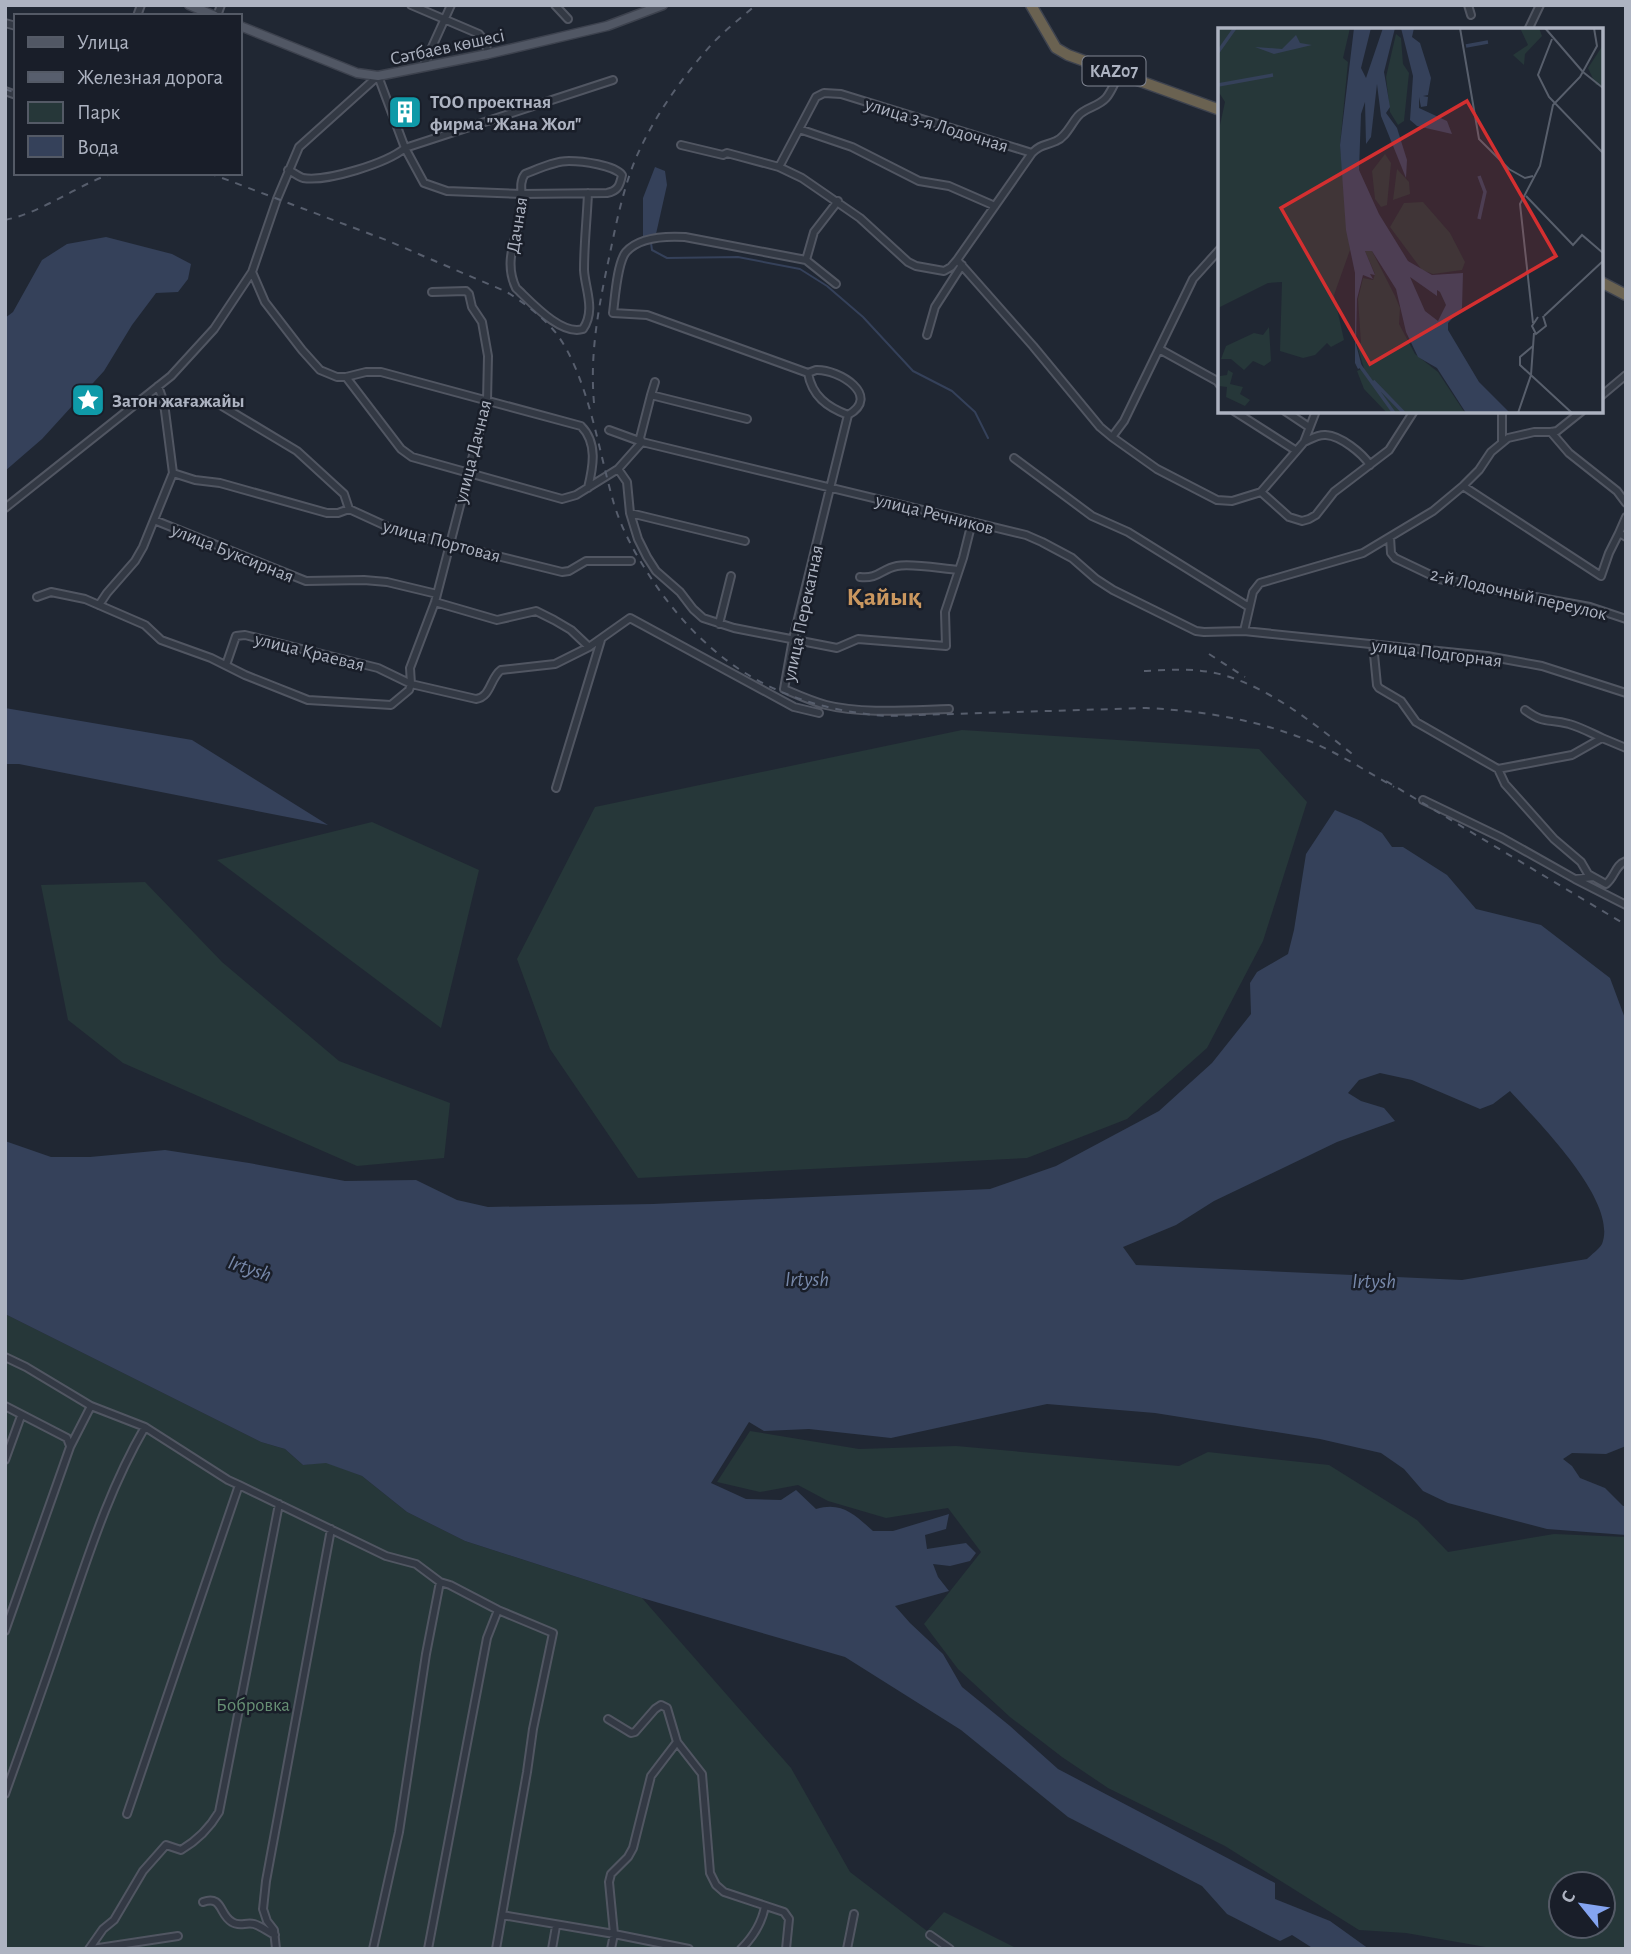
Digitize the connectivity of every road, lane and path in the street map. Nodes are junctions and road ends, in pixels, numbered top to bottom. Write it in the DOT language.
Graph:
graph roads {
  1 [pos="189,5"];
  2 [pos="411,5"];
  3 [pos="451,5"];
  4 [pos="555,5"];
  5 [pos="663,5"];
  6 [pos="1031,5"];
  7 [pos="1468,5"];
  8 [pos="1540,5"];
  9 [pos="211,14"];
  10 [pos="1471,15"];
  11 [pos="444,19"];
  12 [pos="568,19"];
  13 [pos="242,27"];
  14 [pos="1529,28"];
  15 [pos="488,54"];
  16 [pos="423,67"];
  17 [pos="1119,73"];
  18 [pos="378,76"];
  19 [pos="612,80"];
  20 [pos="1218,109"];
  21 [pos="799,129"];
  22 [pos="681,145"];
  23 [pos="405,148"];
  24 [pos="1032,153"];
  25 [pos="779,167"];
  26 [pos="289,170"];
  27 [pos="589,193"];
  28 [pos="522,194"];
  29 [pos="838,201"];
  30 [pos="995,205"];
  31 [pos="1218,251"];
  32 [pos="806,260"];
  33 [pos="960,262"];
  34 [pos="252,272"];
  35 [pos="1603,283"];
  36 [pos="836,284"];
  37 [pos="432,292"];
  38 [pos="1626,295"];
  39 [pos="928,335"];
  40 [pos="1159,349"];
  41 [pos="808,373"];
  42 [pos="1626,375"];
  43 [pos="346,377"];
  44 [pos="1218,381"];
  45 [pos="655,382"];
  46 [pos="158,386"];
  47 [pos="1603,394"];
  48 [pos="651,395"];
  49 [pos="486,401"];
  50 [pos="222,406"];
  51 [pos="1237,413"];
  52 [pos="1287,413"];
  53 [pos="1315,413"];
  54 [pos="1413,413"];
  55 [pos="1502,413"];
  56 [pos="1580,413"];
  57 [pos="848,415"];
  58 [pos="747,419"];
  59 [pos="1309,427"];
  60 [pos="609,430"];
  61 [pos="1551,432"];
  62 [pos="1112,437"];
  63 [pos="642,442"];
  64 [pos="1304,442"];
  65 [pos="1502,442"];
  66 [pos="1296,450"];
  67 [pos="1014,458"];
  68 [pos="1370,465"];
  69 [pos="618,469"];
  70 [pos="173,473"];
  71 [pos="467,473"];
  72 [pos="1463,486"];
  73 [pos="831,487"];
  74 [pos="588,488"];
  75 [pos="1261,492"];
  76 [pos="1626,503"];
  77 [pos="5,508"];
  78 [pos="349,509"];
  79 [pos="630,513"];
  80 [pos="1626,517"];
  81 [pos="154,520"];
  82 [pos="972,522"];
  83 [pos="1622,535"];
  84 [pos="1390,537"];
  85 [pos="745,541"];
  86 [pos="450,544"];
  87 [pos="631,561"];
  88 [pos="959,570"];
  89 [pos="731,576"];
  90 [pos="860,577"];
  91 [pos="437,594"];
  92 [pos="37,597"];
  93 [pos="435,602"];
  94 [pos="99,605"];
  95 [pos="1249,607"];
  96 [pos="1626,619"];
  97 [pos="719,624"];
  98 [pos="1244,631"];
  99 [pos="793,639"];
  100 [pos="601,640"];
  101 [pos="1373,644"];
  102 [pos="589,647"];
  103 [pos="226,666"];
  104 [pos="411,684"];
  105 [pos="1626,693"];
  106 [pos="948,709"];
  107 [pos="1525,710"];
  108 [pos="819,713"];
  109 [pos="1602,737"];
  110 [pos="1626,748"];
  111 [pos="1498,769"];
  112 [pos="556,788"];
  113 [pos="1423,800"];
  114 [pos="1626,861"];
  115 [pos="1592,877"];
  116 [pos="1575,879"];
  117 [pos="1626,905"];
  118 [pos="5,1357"];
  119 [pos="5,1406"];
  120 [pos="91,1406"];
  121 [pos="22,1416"];
  122 [pos="145,1427"];
  123 [pos="70,1447"];
  124 [pos="5,1460"];
  125 [pos="239,1485"];
  126 [pos="279,1504"];
  127 [pos="331,1529"];
  128 [pos="440,1583"];
  129 [pos="498,1610"];
  130 [pos="5,1631"];
  131 [pos="608,1719"];
  132 [pos="677,1742"];
  133 [pos="5,1794"];
  134 [pos="127,1814"];
  135 [pos="203,1902"];
  136 [pos="765,1906"];
  137 [pos="263,1909"];
  138 [pos="854,1914"];
  139 [pos="502,1915"];
  140 [pos="252,1923"];
  141 [pos="556,1926"];
  142 [pos="614,1934"];
  143 [pos="275,1935"];
  144 [pos="930,1935"];
  145 [pos="178,1936"];
  146 [pos="671,1947"];
  147 [pos="91,1949"];
  148 [pos="276,1949"];
  149 [pos="373,1949"];
  150 [pos="428,1949"];
  151 [pos="496,1949"];
  152 [pos="552,1949"];
  153 [pos="611,1949"];
  154 [pos="689,1949"];
  155 [pos="741,1949"];
  156 [pos="786,1949"];
  157 [pos="848,1949"];
  158 [pos="949,1949"];
  1 -- 9 [label="main road"];
  2 -- 11 [label="street"];
  3 -- 11 [label="street"];
  4 -- 12 [label="street"];
  5 -- 15 [label="main road, Сәтбаев көшесі"];
  6 -- 17 [label="highway, KAZ07"];
  7 -- 10 [label="street"];
  8 -- 14 [label="street"];
  11 -- 15 [label="street"];
  11 -- 16 [label="street"];
  13 -- 18 [label="main road, Сәтбаев көшесі"];
  15 -- 16 [label="main road, Сәтбаев көшесі"];
  16 -- 18 [label="main road, Сәтбаев көшесі"];
  17 -- 20 [label="highway, KAZ07"];
  17 -- 24 [label="street"];
  18 -- 23 [label="street"];
  18 -- 26 [label="street"];
  19 -- 23 [label="street"];
  21 -- 24 [label="street, улица 3-я Лодочная"];
  21 -- 25 [label="street, улица 3-я Лодочная"];
  21 -- 30 [label="street"];
  22 -- 25 [label="street"];
  23 -- 26 [label="street"];
  23 -- 28 [label="street"];
  24 -- 30 [label="street, улица 3-я Лодочная"];
  25 -- 29 [label="street"];
  26 -- 34 [label="street"];
  27 -- 28 [label="street"];
  27 -- 28 [label="street, Дачная"];
  27 -- 28 [label="street, Дачная"];
  29 -- 32 [label="street"];
  29 -- 33 [label="street"];
  30 -- 33 [label="street, улица 3-я Лодочная"];
  31 -- 40 [label="street"];
  32 -- 36 [label="street"];
  32 -- 41 [label="street"];
  33 -- 39 [label="street, улица 3-я Лодочная"];
  33 -- 62 [label="street"];
  34 -- 43 [label="street"];
  34 -- 46 [label="street"];
  35 -- 38 [label="highway"];
  37 -- 49 [label="street, улица Дачная"];
  40 -- 44 [label="street"];
  40 -- 62 [label="street"];
  41 -- 57 [label="street"];
  41 -- 57 [label="street, улица Перекатная"];
  42 -- 47 [label="street"];
  43 -- 49 [label="street"];
  43 -- 71 [label="street"];
  45 -- 48 [label="street"];
  46 -- 70 [label="street, улица Буксирная"];
  46 -- 77 [label="street"];
  48 -- 58 [label="street"];
  48 -- 63 [label="street"];
  49 -- 71 [label="street, улица Дачная"];
  49 -- 74 [label="street"];
  50 -- 78 [label="street"];
  51 -- 66 [label="street"];
  52 -- 59 [label="street"];
  53 -- 59 [label="street"];
  54 -- 68 [label="street"];
  55 -- 65 [label="street"];
  56 -- 61 [label="street"];
  57 -- 73 [label="street, улица Перекатная"];
  59 -- 64 [label="street"];
  60 -- 63 [label="street, улица Речников"];
  61 -- 65 [label="street"];
  61 -- 76 [label="street"];
  62 -- 75 [label="street"];
  63 -- 69 [label="street"];
  63 -- 73 [label="street, улица Речников"];
  64 -- 66 [label="street"];
  64 -- 68 [label="street"];
  65 -- 72 [label="street"];
  66 -- 75 [label="street"];
  67 -- 95 [label="street"];
  68 -- 75 [label="street"];
  69 -- 74 [label="street"];
  69 -- 79 [label="street"];
  70 -- 78 [label="street, улица Портовая"];
  70 -- 81 [label="street, улица Буксирная"];
  71 -- 74 [label="street"];
  71 -- 86 [label="street, улица Дачная"];
  72 -- 83 [label="street, 2-й Лодочный переулок"];
  72 -- 84 [label="street"];
  73 -- 82 [label="street, улица Речников"];
  73 -- 99 [label="street, улица Перекатная"];
  78 -- 86 [label="street, улица Портовая"];
  79 -- 85 [label="street"];
  79 -- 97 [label="street"];
  80 -- 83 [label="street, 2-й Лодочный переулок"];
  81 -- 91 [label="street, улица Буксирная"];
  81 -- 94 [label="street, улица Буксирная"];
  82 -- 88 [label="street"];
  82 -- 98 [label="street, улица Речников"];
  84 -- 95 [label="street"];
  84 -- 96 [label="street, 2-й Лодочный переулок"];
  86 -- 87 [label="street, улица Портовая"];
  86 -- 91 [label="street, улица Дачная"];
  88 -- 90 [label="street"];
  88 -- 99 [label="street"];
  89 -- 97 [label="street"];
  91 -- 93 [label="street, улица Дачная"];
  92 -- 94 [label="street, улица Краевая"];
  93 -- 102 [label="street"];
  93 -- 104 [label="street, улица Дачная"];
  94 -- 103 [label="street, улица Краевая"];
  95 -- 98 [label="street"];
  97 -- 99 [label="street"];
  98 -- 101 [label="street, улица Подгорная"];
  99 -- 106 [label="street, улица Перекатная"];
  100 -- 102 [label="street, улица Краевая"];
  100 -- 108 [label="street, улица Краевая"];
  100 -- 112 [label="street"];
  101 -- 105 [label="street, улица Подгорная"];
  101 -- 111 [label="street"];
  102 -- 104 [label="street, улица Краевая"];
  103 -- 104 [label="street, улица Краевая"];
  103 -- 104 [label="street, улица Краевая"];
  107 -- 109 [label="street"];
  109 -- 110 [label="street"];
  109 -- 111 [label="street"];
  111 -- 115 [label="street"];
  113 -- 116 [label="street"];
  114 -- 115 [label="street"];
  115 -- 116 [label="street"];
  116 -- 117 [label="street"];
  118 -- 120 [label="street"];
  119 -- 121 [label="street"];
  120 -- 122 [label="street"];
  120 -- 123 [label="street"];
  121 -- 123 [label="street"];
  121 -- 124 [label="street"];
  122 -- 125 [label="street"];
  122 -- 133 [label="street"];
  123 -- 130 [label="street"];
  125 -- 126 [label="street"];
  125 -- 134 [label="street"];
  126 -- 127 [label="street"];
  126 -- 147 [label="street"];
  127 -- 128 [label="street"];
  127 -- 137 [label="street"];
  128 -- 129 [label="street"];
  128 -- 149 [label="street"];
  129 -- 139 [label="street"];
  129 -- 150 [label="street"];
  131 -- 132 [label="street"];
  132 -- 136 [label="street"];
  132 -- 142 [label="street"];
  135 -- 140 [label="street"];
  136 -- 155 [label="street"];
  136 -- 156 [label="street"];
  137 -- 140 [label="street"];
  137 -- 143 [label="street"];
  138 -- 157 [label="street"];
  139 -- 141 [label="street"];
  139 -- 151 [label="street"];
  140 -- 143 [label="street"];
  141 -- 142 [label="street"];
  141 -- 152 [label="street"];
  142 -- 146 [label="street"];
  142 -- 153 [label="street"];
  143 -- 148 [label="street"];
  144 -- 158 [label="street"];
  145 -- 147 [label="street"];
  146 -- 154 [label="street"];
}
